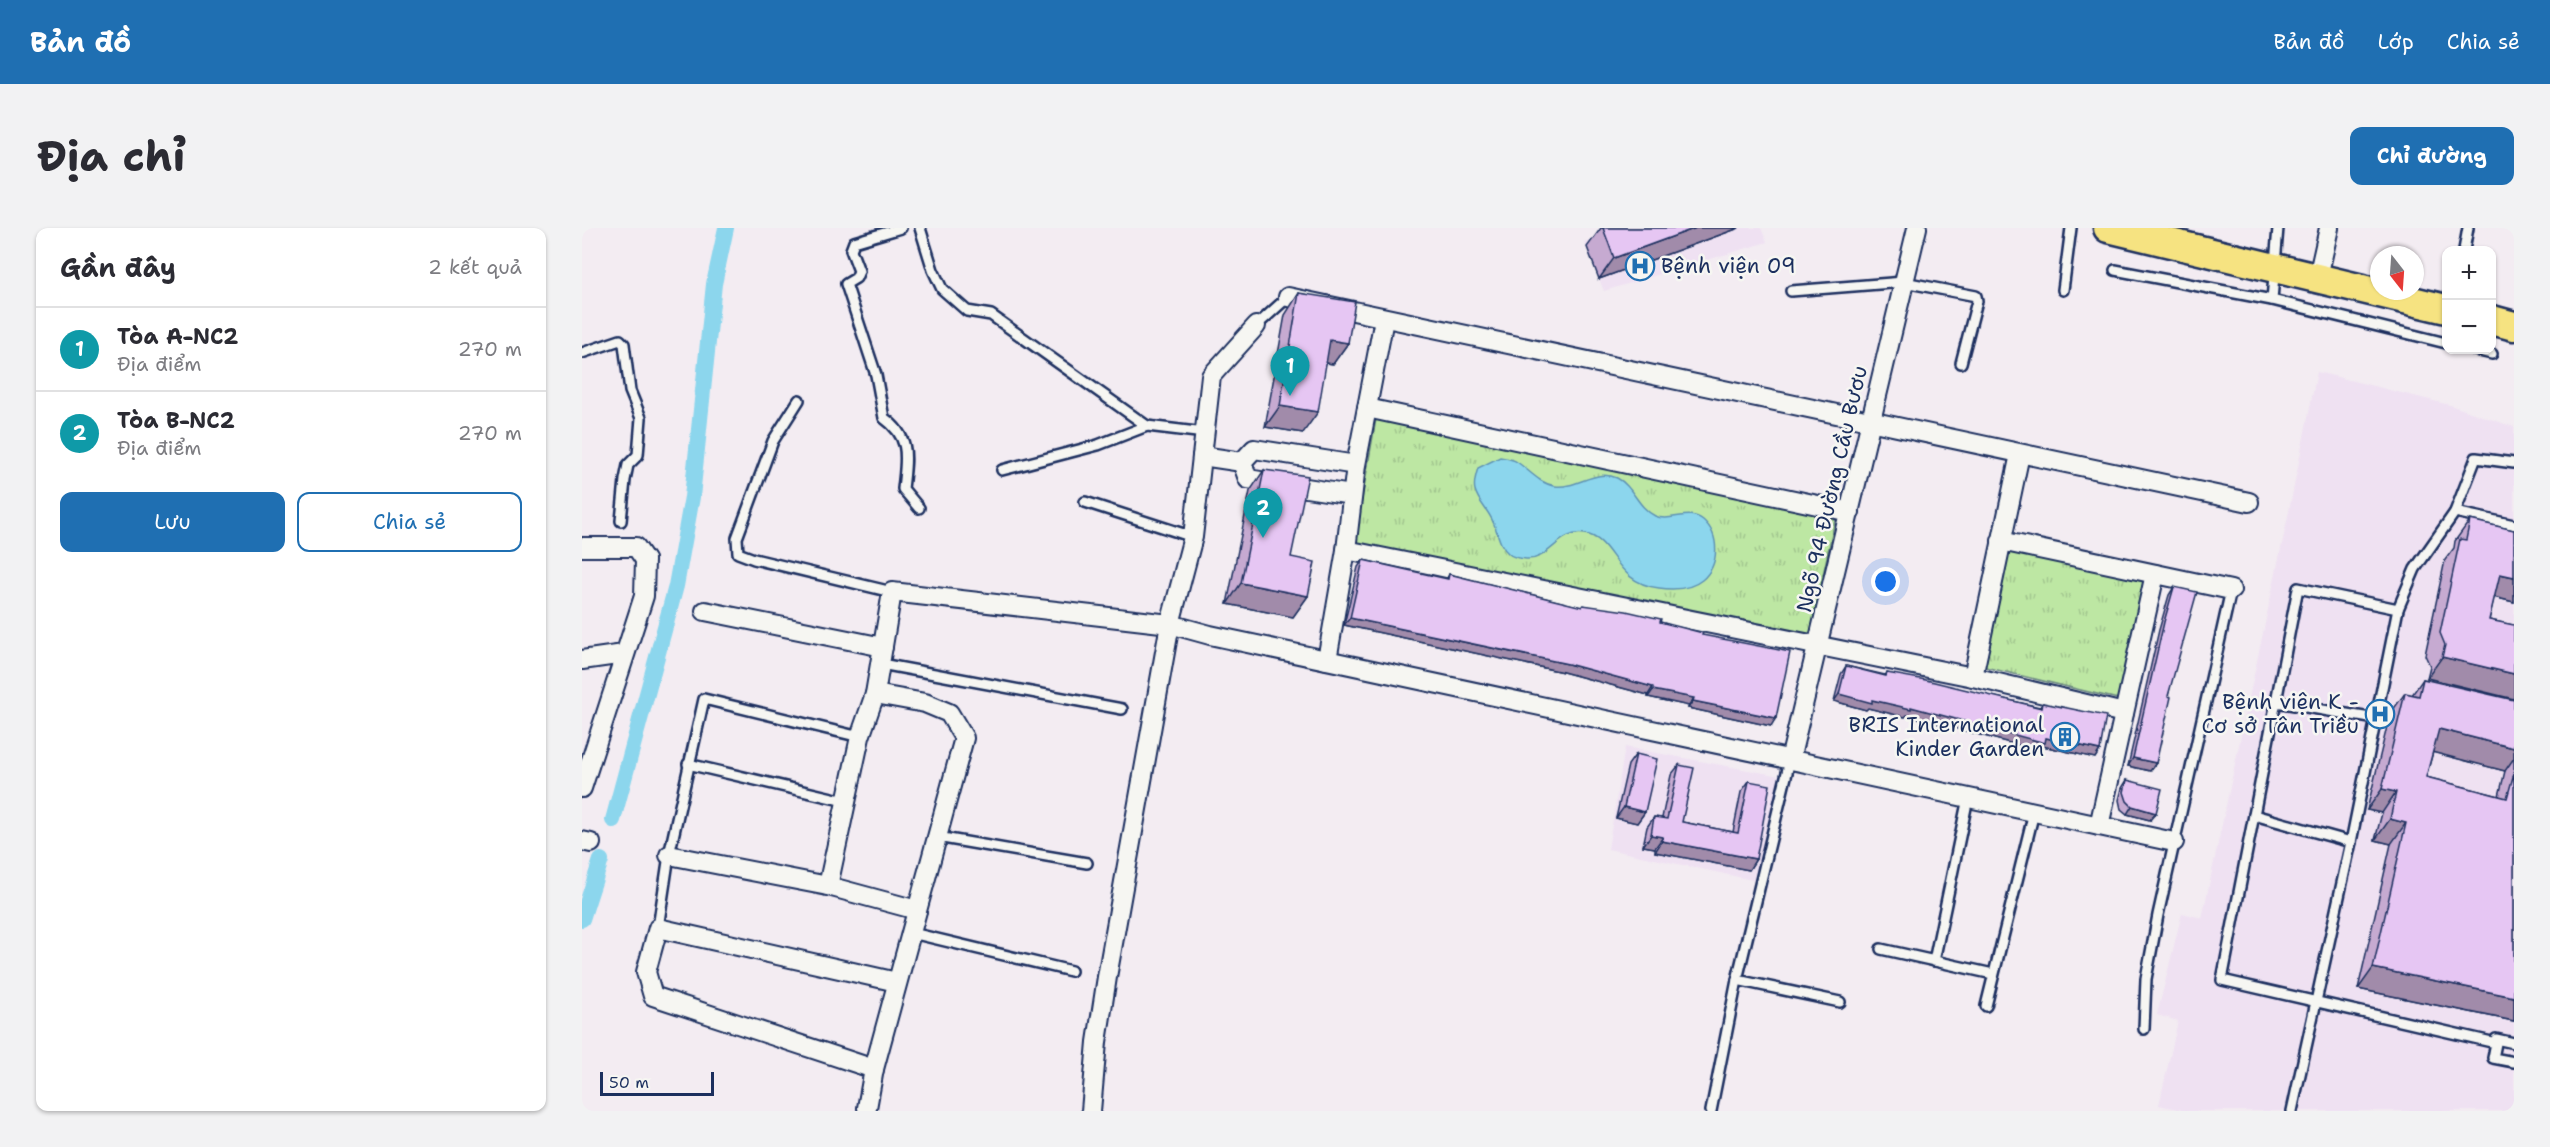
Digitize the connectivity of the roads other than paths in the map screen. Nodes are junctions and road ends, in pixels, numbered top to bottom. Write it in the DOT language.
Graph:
graph roads {
  1 [pos="902,228"];
  2 [pos="920,228"];
  3 [pos="1917,228"];
  4 [pos="2072,228"];
  5 [pos="2108,228"];
  6 [pos="2278,228"];
  7 [pos="2329,228"];
  8 [pos="2468,228"];
  9 [pos="2465,246"];
  10 [pos="2274,266"];
  11 [pos="2115,270"];
  12 [pos="2318,277"];
  13 [pos="1905,282"];
  14 [pos="1791,291"];
  15 [pos="2063,291"];
  16 [pos="1287,297"];
  17 [pos="2272,300"];
  18 [pos="2442,308"];
  19 [pos="1384,319"];
  20 [pos="2496,321"];
  21 [pos="1256,326"];
  22 [pos="2514,326"];
  23 [pos="2442,342"];
  24 [pos="582,353"];
  25 [pos="1961,363"];
  26 [pos="799,400"];
  27 [pos="1367,408"];
  28 [pos="1871,421"];
  29 [pos="1147,426"];
  30 [pos="1205,433"];
  31 [pos="2020,453"];
  32 [pos="1202,456"];
  33 [pos="1242,462"];
  34 [pos="2514,463"];
  35 [pos="1356,465"];
  36 [pos="1002,470"];
  37 [pos="1352,495"];
  38 [pos="1085,502"];
  39 [pos="2249,502"];
  40 [pos="919,508"];
  41 [pos="1850,512"];
  42 [pos="2455,512"];
  43 [pos="621,521"];
  44 [pos="2514,525"];
  45 [pos="1193,537"];
  46 [pos="2001,541"];
  47 [pos="582,547"];
  48 [pos="1346,550"];
  49 [pos="582,558"];
  50 [pos="645,560"];
  51 [pos="2156,574"];
  52 [pos="2231,590"];
  53 [pos="892,592"];
  54 [pos="2398,609"];
  55 [pos="705,611"];
  56 [pos="1170,624"];
  57 [pos="1818,645"];
  58 [pos="624,654"];
  59 [pos="882,655"];
  60 [pos="582,660"];
  61 [pos="1328,660"];
  62 [pos="1973,677"];
  63 [pos="875,694"];
  64 [pos="2276,702"];
  65 [pos="1122,709"];
  66 [pos="2124,713"];
  67 [pos="2376,718"];
  68 [pos="860,737"];
  69 [pos="1790,760"];
  70 [pos="688,764"];
  71 [pos="582,788"];
  72 [pos="1968,798"];
  73 [pos="845,801"];
  74 [pos="2034,812"];
  75 [pos="2254,815"];
  76 [pos="2098,826"];
  77 [pos="937,837"];
  78 [pos="2174,842"];
  79 [pos="2351,842"];
  80 [pos="669,855"];
  81 [pos="1087,862"];
  82 [pos="828,886"];
  83 [pos="916,910"];
  84 [pos="658,928"];
  85 [pos="912,933"];
  86 [pos="1881,949"];
  87 [pos="1934,961"];
  88 [pos="1071,971"];
  89 [pos="1993,974"];
  90 [pos="1737,980"];
  91 [pos="897,982"];
  92 [pos="1840,1002"];
  93 [pos="2315,1002"];
  94 [pos="1986,1006"];
  95 [pos="2144,1029"];
  96 [pos="2496,1043"];
  97 [pos="2514,1043"];
  98 [pos="2514,1062"];
  99 [pos="874,1070"];
  100 [pos="867,1108"];
  101 [pos="1091,1111"];
  102 [pos="1711,1111"];
  103 [pos="2292,1111"];
  1 -- 40 [label="lane"];
  2 -- 29 [label="lane"];
  3 -- 13 [label="street, Ngõ 94 Đường Cầu Bươu"];
  4 -- 15 [label="lane"];
  5 -- 10 [label="main road"];
  6 -- 10 [label="lane"];
  7 -- 12 [label="street"];
  8 -- 9 [label="lane"];
  10 -- 12 [label="main road"];
  10 -- 17 [label="lane"];
  11 -- 17 [label="lane"];
  12 -- 18 [label="main road"];
  13 -- 14 [label="lane"];
  13 -- 25 [label="lane"];
  13 -- 28 [label="street, Ngõ 94 Đường Cầu Bươu"];
  16 -- 19 [label="street"];
  16 -- 21 [label="lane"];
  17 -- 23 [label="lane"];
  19 -- 27 [label="street"];
  19 -- 28 [label="street"];
  20 -- 22 [label="main road"];
  21 -- 30 [label="street"];
  24 -- 43 [label="lane"];
  26 -- 53 [label="lane"];
  27 -- 35 [label="street"];
  27 -- 41 [label="street"];
  28 -- 31 [label="street"];
  28 -- 41 [label="street, Ngõ 94 Đường Cầu Bươu"];
  29 -- 30 [label="lane"];
  29 -- 36 [label="lane"];
  30 -- 32 [label="street"];
  31 -- 39 [label="street"];
  31 -- 46 [label="street"];
  32 -- 33 [label="street"];
  32 -- 45 [label="street"];
  33 -- 35 [label="street"];
  33 -- 37 [label="street"];
  34 -- 42 [label="lane"];
  35 -- 37 [label="street"];
  37 -- 48 [label="street"];
  38 -- 45 [label="lane"];
  41 -- 57 [label="street, Ngõ 94 Đường Cầu Bươu"];
  42 -- 44 [label="lane"];
  42 -- 54 [label="lane"];
  45 -- 56 [label="street"];
  46 -- 51 [label="street"];
  46 -- 62 [label="street"];
  47 -- 50 [label="street"];
  48 -- 57 [label="street"];
  48 -- 61 [label="street"];
  49 -- 50 [label="street"];
  50 -- 58 [label="street"];
  51 -- 52 [label="street"];
  51 -- 66 [label="street"];
  52 -- 78 [label="lane"];
  53 -- 56 [label="street"];
  53 -- 59 [label="street"];
  54 -- 64 [label="lane"];
  54 -- 67 [label="lane"];
  55 -- 59 [label="street"];
  56 -- 61 [label="street"];
  56 -- 101 [label="street"];
  57 -- 62 [label="street"];
  57 -- 69 [label="street, Ngõ 94 Đường Cầu Bươu"];
  58 -- 60 [label="street"];
  58 -- 71 [label="street"];
  59 -- 63 [label="street"];
  59 -- 65 [label="lane"];
  61 -- 69 [label="street"];
  62 -- 66 [label="street"];
  63 -- 68 [label="street"];
  63 -- 77 [label="street"];
  64 -- 67 [label="lane"];
  64 -- 75 [label="lane"];
  66 -- 76 [label="street"];
  67 -- 79 [label="lane"];
  68 -- 70 [label="lane"];
  68 -- 73 [label="street"];
  69 -- 72 [label="street"];
  69 -- 90 [label="lane"];
  70 -- 73 [label="lane"];
  70 -- 80 [label="lane"];
  72 -- 74 [label="street"];
  72 -- 87 [label="lane"];
  73 -- 82 [label="street"];
  74 -- 76 [label="street"];
  74 -- 89 [label="lane"];
  75 -- 79 [label="lane"];
  75 -- 93 [label="lane"];
  76 -- 78 [label="street"];
  77 -- 81 [label="lane"];
  77 -- 83 [label="street"];
  78 -- 95 [label="lane"];
  79 -- 93 [label="lane"];
  80 -- 82 [label="street"];
  80 -- 84 [label="lane"];
  82 -- 83 [label="street"];
  83 -- 85 [label="street"];
  84 -- 91 [label="street"];
  84 -- 99 [label="street"];
  85 -- 88 [label="lane"];
  85 -- 91 [label="street"];
  86 -- 87 [label="lane"];
  87 -- 89 [label="lane"];
  89 -- 94 [label="lane"];
  90 -- 92 [label="lane"];
  90 -- 102 [label="lane"];
  91 -- 99 [label="street"];
  93 -- 96 [label="lane"];
  93 -- 103 [label="lane"];
  96 -- 97 [label="lane"];
  96 -- 98 [label="lane"];
  99 -- 100 [label="street"];
}
